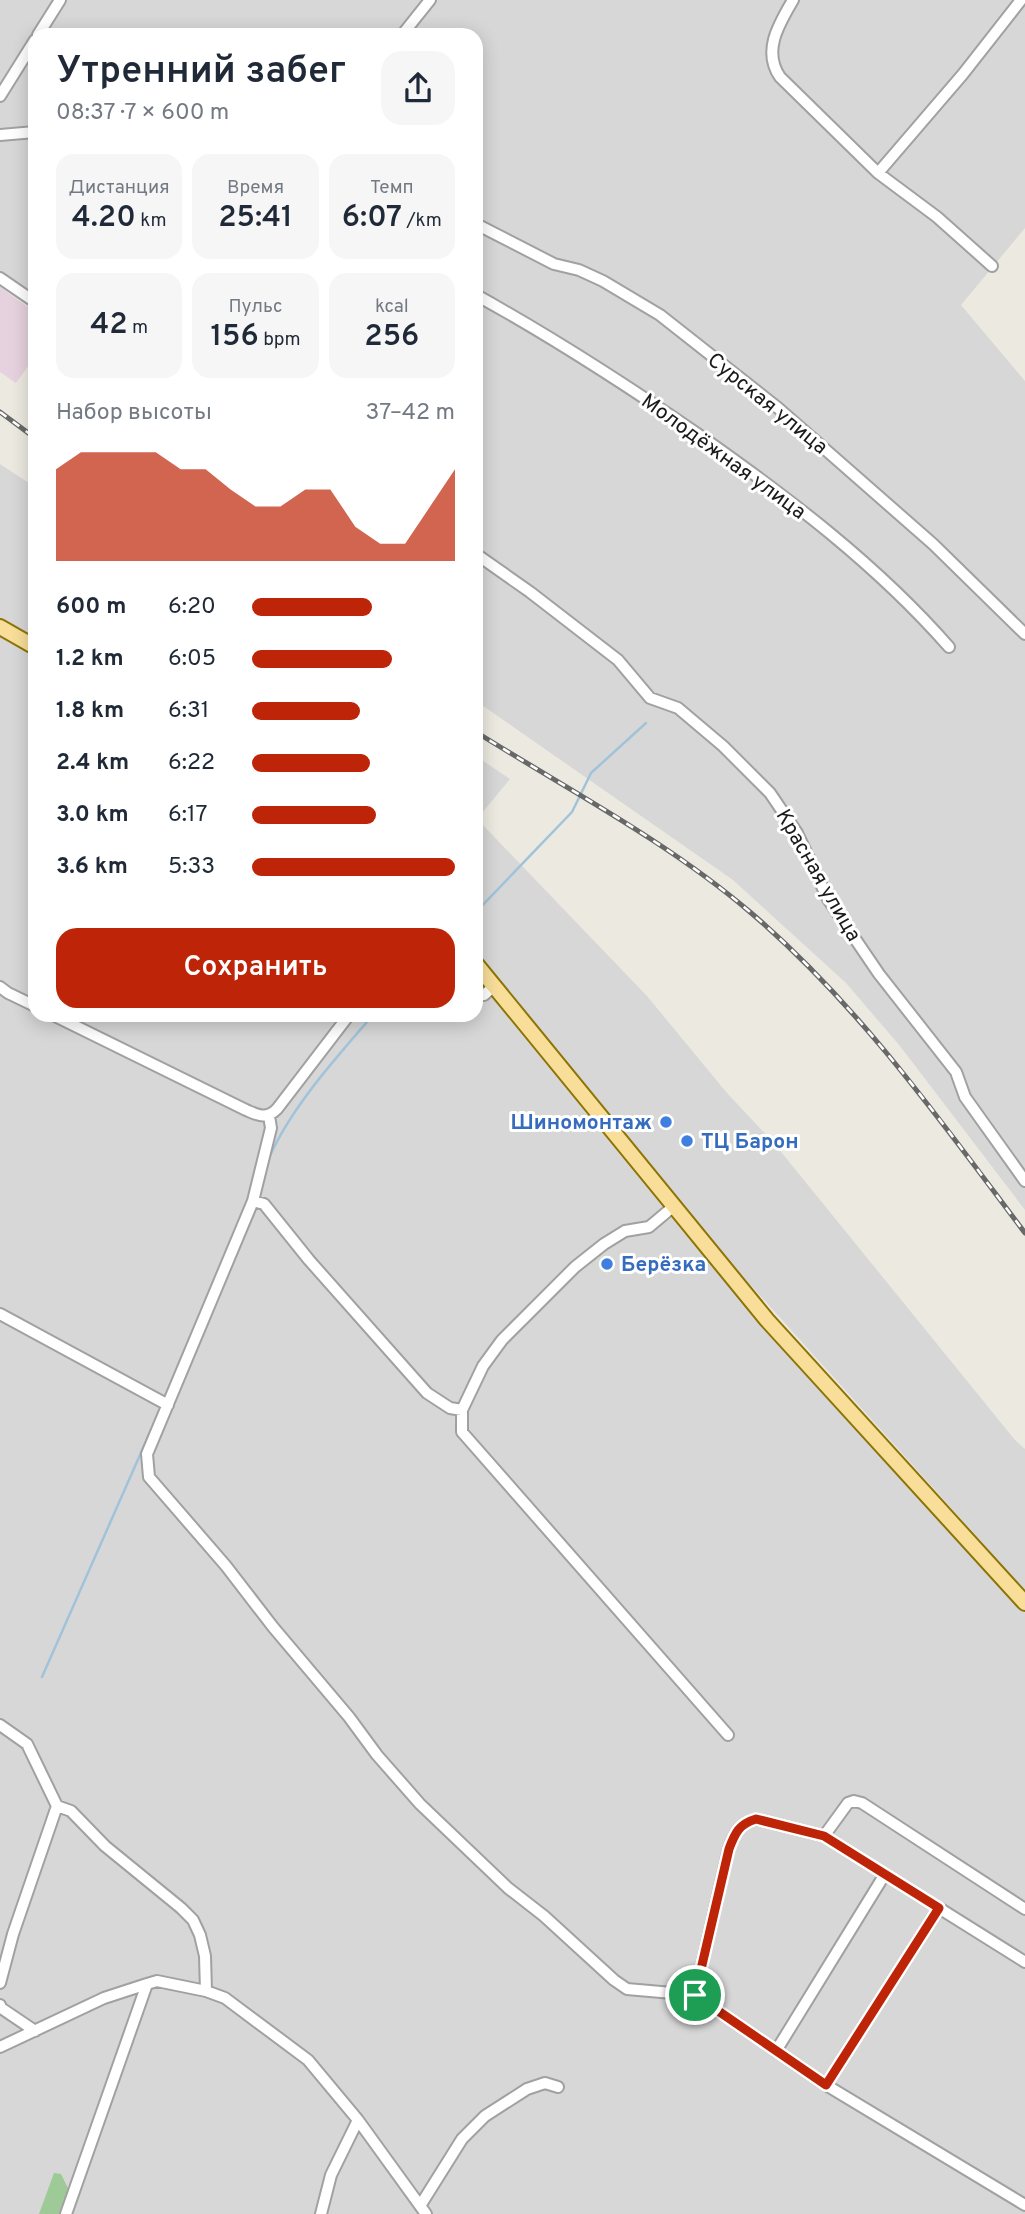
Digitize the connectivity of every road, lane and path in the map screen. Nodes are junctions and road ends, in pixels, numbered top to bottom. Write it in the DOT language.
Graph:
graph roads {
  1 [pos="60,0"];
  2 [pos="430,0"];
  3 [pos="793,0"];
  4 [pos="1021,0"];
  5 [pos="42,28"];
  6 [pos="408,28"];
  7 [pos="28,51"];
  8 [pos="0,96"];
  9 [pos="28,133"];
  10 [pos="0,135"];
  11 [pos="878,173"];
  12 [pos="483,228"];
  13 [pos="992,266"];
  14 [pos="0,278"];
  15 [pos="28,297"];
  16 [pos="483,299"];
  17 [pos="483,560"];
  18 [pos="0,627"];
  19 [pos="1025,634"];
  20 [pos="28,643"];
  21 [pos="949,647"];
  22 [pos="483,973"];
  23 [pos="494,986"];
  24 [pos="0,987"];
  25 [pos="483,995"];
  26 [pos="28,1003"];
  27 [pos="67,1022"];
  28 [pos="344,1022"];
  29 [pos="269,1116"];
  30 [pos="1025,1181"];
  31 [pos="253,1201"];
  32 [pos="674,1206"];
  33 [pos="0,1314"];
  34 [pos="167,1405"];
  35 [pos="461,1410"];
  36 [pos="1025,1603"];
  37 [pos="0,1726"];
  38 [pos="727,1735"];
  39 [pos="57,1805"];
  40 [pos="824,1836"];
  41 [pos="885,1874"];
  42 [pos="939,1908"];
  43 [pos="1025,1909"];
  44 [pos="1025,1962"];
  45 [pos="0,1983"];
  46 [pos="147,1984"];
  47 [pos="206,1991"];
  48 [pos="695,1995"];
  49 [pos="0,2007"];
  50 [pos="35,2031"];
  51 [pos="0,2047"];
  52 [pos="776,2051"];
  53 [pos="826,2085"];
  54 [pos="558,2087"];
  55 [pos="358,2120"];
  56 [pos="1025,2204"];
  57 [pos="423,2210"];
  58 [pos="66,2214"];
  59 [pos="321,2214"];
  1 -- 5 [label="street"];
  2 -- 6 [label="street"];
  3 -- 11 [label="street"];
  4 -- 11 [label="street"];
  7 -- 8 [label="street"];
  9 -- 10 [label="street"];
  11 -- 13 [label="street"];
  12 -- 19 [label="street, Сурская улица"];
  14 -- 15 [label="street"];
  16 -- 21 [label="street, Молодёжная улица"];
  17 -- 30 [label="street, Красная улица"];
  18 -- 20 [label="main road"];
  22 -- 23 [label="main road"];
  23 -- 25 [label="street"];
  23 -- 32 [label="main road"];
  24 -- 26 [label="street"];
  27 -- 29 [label="street"];
  28 -- 29 [label="street"];
  29 -- 31 [label="street"];
  31 -- 34 [label="street"];
  31 -- 35 [label="street"];
  32 -- 35 [label="street"];
  32 -- 36 [label="main road"];
  33 -- 34 [label="street"];
  34 -- 48 [label="street"];
  35 -- 38 [label="street"];
  37 -- 39 [label="street"];
  39 -- 45 [label="street"];
  39 -- 47 [label="street"];
  40 -- 41 [label="street"];
  40 -- 43 [label="street"];
  40 -- 48 [label="street"];
  41 -- 42 [label="street"];
  41 -- 52 [label="street"];
  42 -- 44 [label="street"];
  42 -- 53 [label="street"];
  46 -- 47 [label="street"];
  46 -- 50 [label="street"];
  46 -- 58 [label="street"];
  47 -- 55 [label="street"];
  48 -- 52 [label="street"];
  49 -- 50 [label="street"];
  50 -- 51 [label="street"];
  52 -- 53 [label="street"];
  53 -- 56 [label="street"];
  54 -- 57 [label="street"];
  55 -- 57 [label="street"];
  55 -- 59 [label="street"];
}
